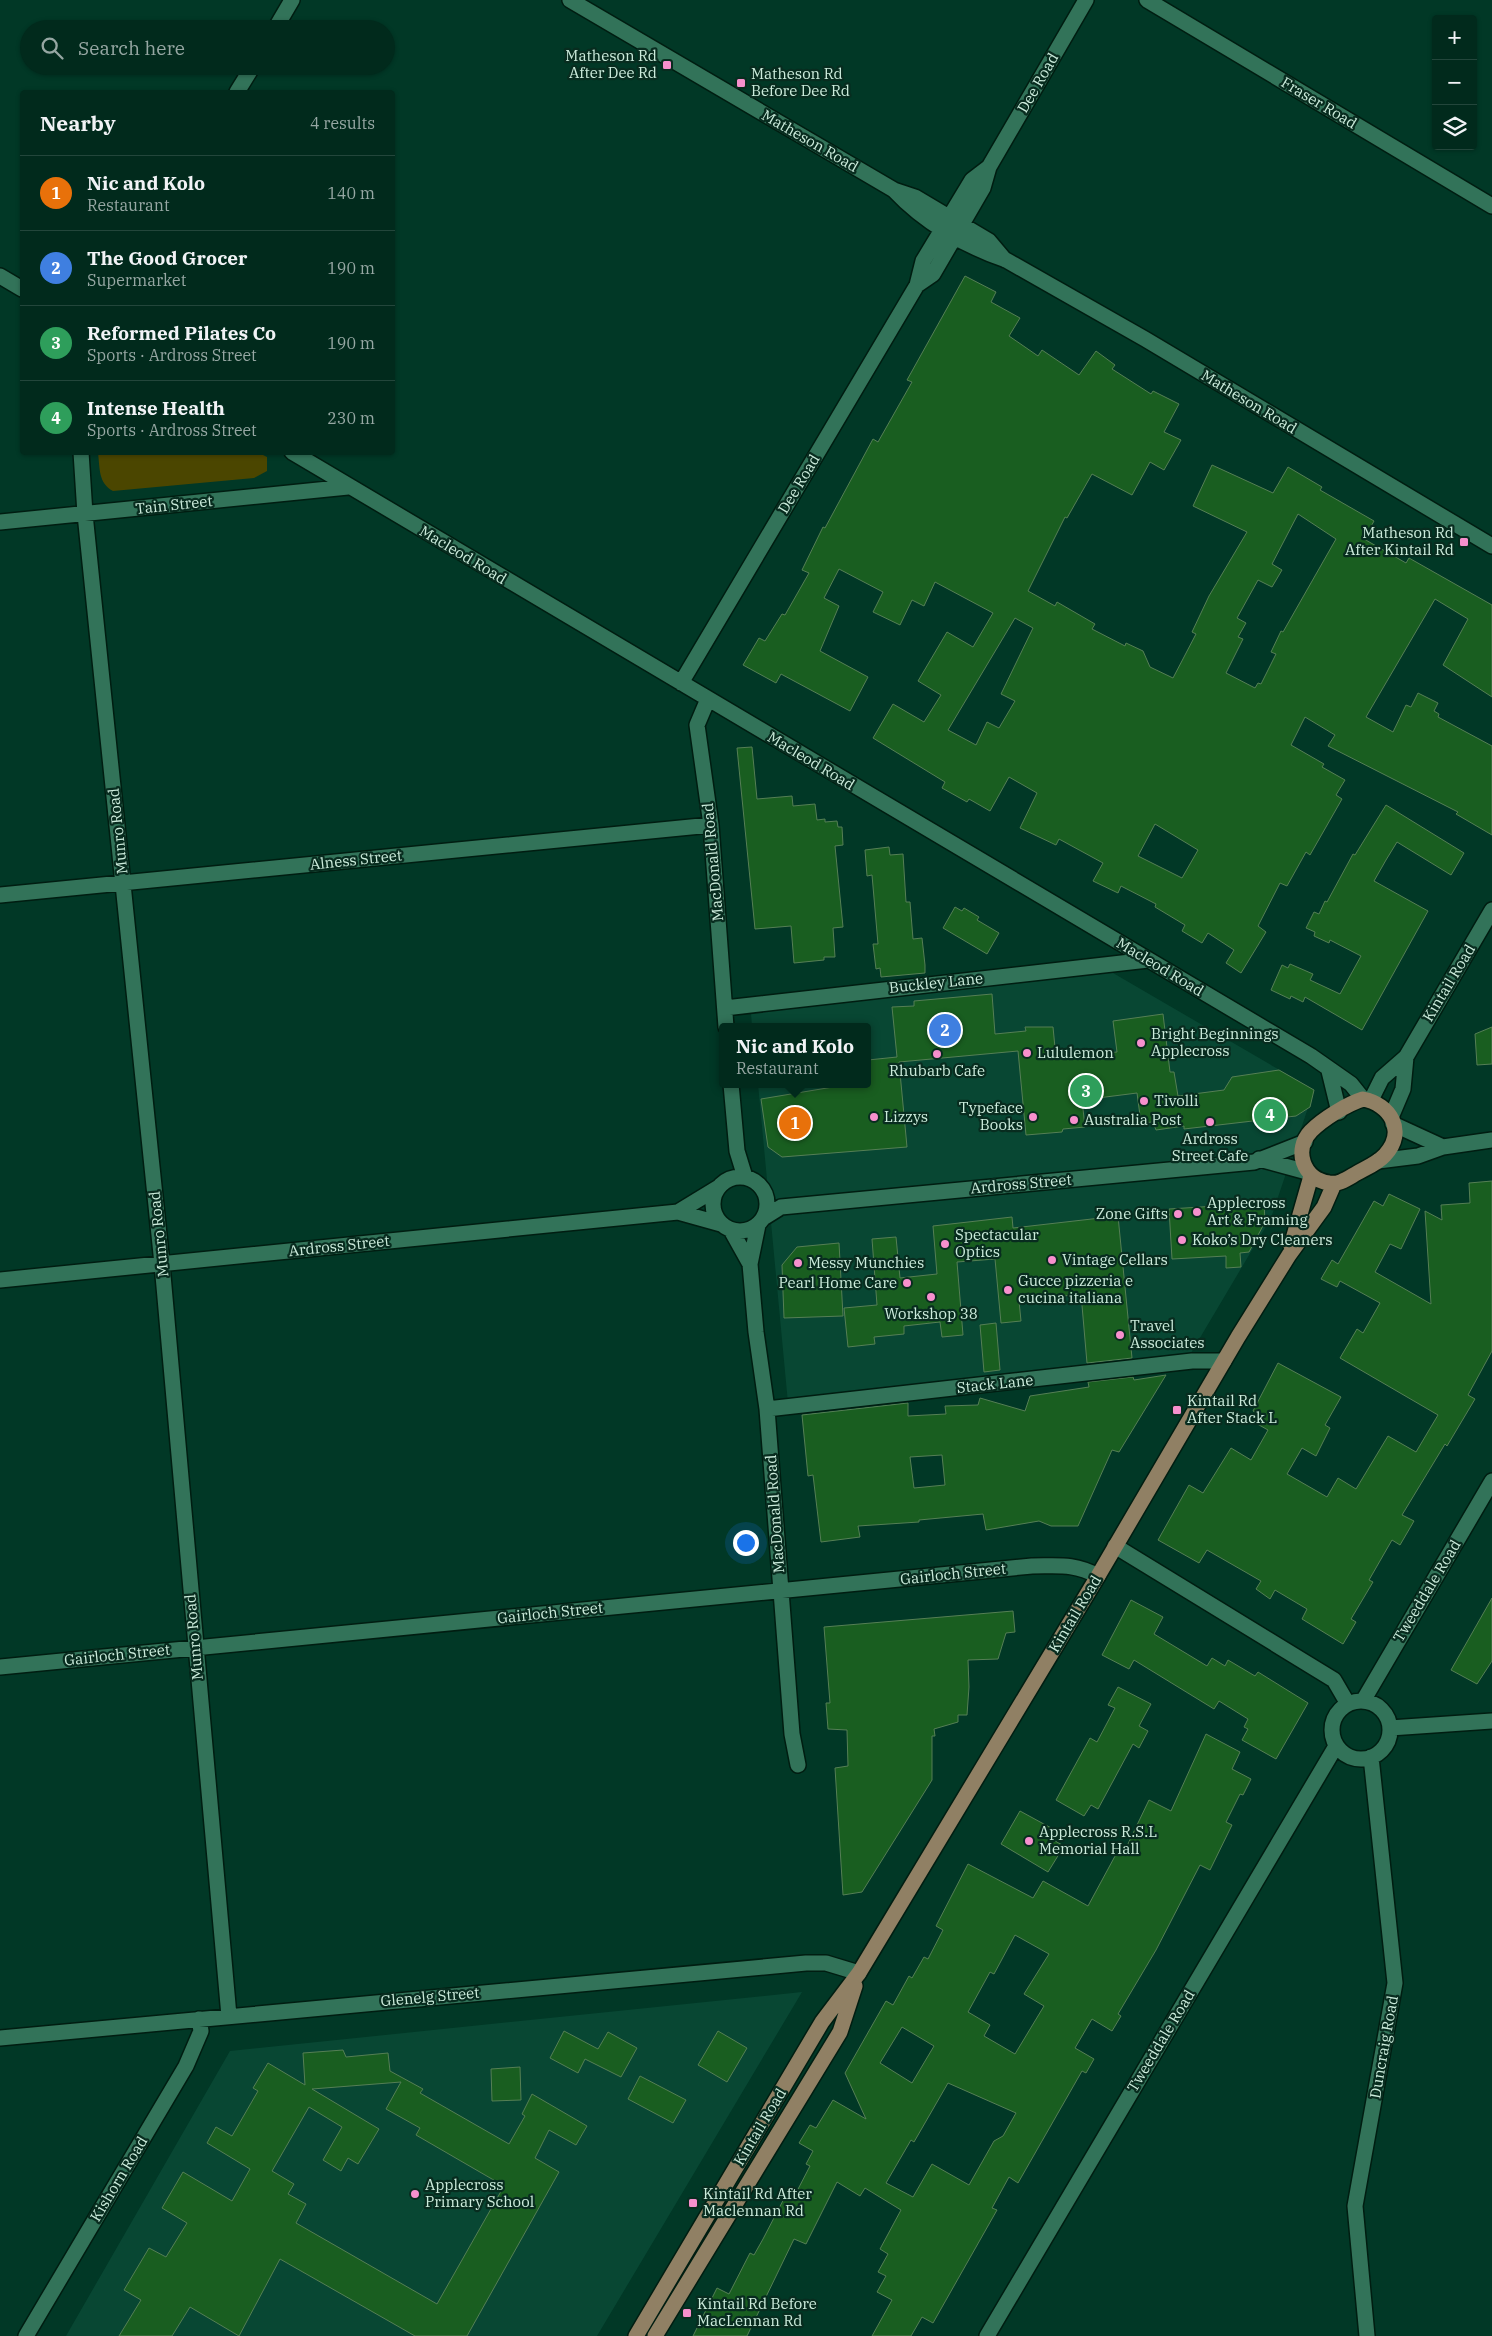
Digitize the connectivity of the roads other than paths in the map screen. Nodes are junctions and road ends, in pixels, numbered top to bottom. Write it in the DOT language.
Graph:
graph roads {
  1 [pos="292,0"];
  2 [pos="570,0"];
  3 [pos="1086,0"];
  4 [pos="1147,0"];
  5 [pos="280,20"];
  6 [pos="247,75"];
  7 [pos="238,90"];
  8 [pos="1492,206"];
  9 [pos="952,227"];
  10 [pos="0,276"];
  11 [pos="20,288"];
  12 [pos="81,455"];
  13 [pos="297,455"];
  14 [pos="348,487"];
  15 [pos="84,514"];
  16 [pos="0,522"];
  17 [pos="1492,546"];
  18 [pos="681,683"];
  19 [pos="708,699"];
  20 [pos="711,826"];
  21 [pos="124,883"];
  22 [pos="0,895"];
  23 [pos="1492,910"];
  24 [pos="1148,960"];
  25 [pos="725,1008"];
  26 [pos="726,1023"];
  27 [pos="1406,1057"];
  28 [pos="1329,1071"];
  29 [pos="731,1088"];
  30 [pos="1367,1099"];
  31 [pos="1339,1112"];
  32 [pos="1392,1119"];
  33 [pos="1492,1140"];
  34 [pos="1305,1142"];
  35 [pos="1443,1147"];
  36 [pos="737,1151"];
  37 [pos="1259,1159"];
  38 [pos="1378,1161"];
  39 [pos="1309,1174"];
  40 [pos="745,1177"];
  41 [pos="723,1184"];
  42 [pos="1334,1184"];
  43 [pos="766,1194"];
  44 [pos="782,1207"];
  45 [pos="678,1212"];
  46 [pos="761,1221"];
  47 [pos="726,1227"];
  48 [pos="1289,1255"];
  49 [pos="162,1264"];
  50 [pos="750,1264"];
  51 [pos="0,1280"];
  52 [pos="1224,1361"];
  53 [pos="767,1409"];
  54 [pos="1492,1482"];
  55 [pos="1115,1546"];
  56 [pos="1098,1576"];
  57 [pos="780,1591"];
  58 [pos="195,1647"];
  59 [pos="0,1667"];
  60 [pos="1356,1702"];
  61 [pos="1492,1722"];
  62 [pos="1390,1728"];
  63 [pos="1336,1746"];
  64 [pos="1370,1757"];
  65 [pos="798,1765"];
  66 [pos="859,1973"];
  67 [pos="229,2016"];
  68 [pos="199,2019"];
  69 [pos="0,2038"];
  70 [pos="26,2336"];
  71 [pos="636,2336"];
  72 [pos="655,2336"];
  73 [pos="987,2336"];
  74 [pos="1367,2336"];
  1 -- 5 [label="street"];
  2 -- 9 [label="street, Matheson Road"];
  3 -- 9 [label="street, Dee Road"];
  4 -- 8 [label="street, Fraser Road"];
  6 -- 7 [label="street"];
  9 -- 17 [label="street, Matheson Road"];
  9 -- 18 [label="street, Dee Road"];
  10 -- 11 [label="street"];
  12 -- 15 [label="street, Munro Road"];
  13 -- 14 [label="street, Macleod Road"];
  14 -- 15 [label="street, Tain Street"];
  14 -- 18 [label="street, Macleod Road"];
  15 -- 16 [label="street, Tain Street"];
  15 -- 21 [label="street, Munro Road"];
  18 -- 19 [label="street, Macleod Road"];
  19 -- 20 [label="street, MacDonald Road"];
  19 -- 24 [label="street, Macleod Road"];
  20 -- 21 [label="street, Alness Street"];
  20 -- 25 [label="street, MacDonald Road"];
  21 -- 22 [label="street, Alness Street"];
  21 -- 49 [label="street, Munro Road"];
  23 -- 27 [label="street, Kintail Road"];
  24 -- 25 [label="street, Buckley Lane"];
  24 -- 28 [label="street, Macleod Road"];
  25 -- 26 [label="street, MacDonald Road"];
  27 -- 30 [label="street, Kintail Road"];
  27 -- 32 [label="street, Kintail Road"];
  28 -- 30 [label="street, Macleod Road"];
  28 -- 31 [label="street"];
  29 -- 36 [label="street"];
  30 -- 31 [label="main road"];
  30 -- 32 [label="main road"];
  31 -- 34 [label="main road"];
  32 -- 35 [label="street"];
  32 -- 38 [label="main road"];
  33 -- 35 [label="street"];
  34 -- 37 [label="street, Ardross Street"];
  34 -- 39 [label="main road"];
  35 -- 38 [label="street"];
  36 -- 40 [label="street"];
  36 -- 41 [label="street"];
  37 -- 39 [label="street, Ardross Street"];
  37 -- 44 [label="street, Ardross Street"];
  38 -- 42 [label="main road"];
  39 -- 42 [label="main road"];
  39 -- 48 [label="main road, Kintail Road"];
  40 -- 41 [label="street"];
  40 -- 43 [label="street"];
  41 -- 45 [label="street, Ardross Street"];
  41 -- 47 [label="street"];
  42 -- 48 [label="main road, Kintail Road"];
  43 -- 44 [label="street"];
  43 -- 46 [label="street"];
  44 -- 46 [label="street, Ardross Street"];
  45 -- 47 [label="street, Ardross Street"];
  45 -- 49 [label="street, Ardross Street"];
  46 -- 47 [label="street"];
  46 -- 50 [label="street, MacDonald Road"];
  47 -- 50 [label="street, MacDonald Road"];
  48 -- 52 [label="main road, Kintail Road"];
  49 -- 51 [label="street, Ardross Street"];
  49 -- 58 [label="street, Munro Road"];
  50 -- 53 [label="street, MacDonald Road"];
  52 -- 53 [label="street, Stack Lane"];
  52 -- 55 [label="main road, Kintail Road"];
  53 -- 57 [label="street, MacDonald Road"];
  54 -- 60 [label="street, Tweeddale Road"];
  55 -- 56 [label="main road, Kintail Road"];
  55 -- 60 [label="street"];
  56 -- 57 [label="street, Gairloch Street"];
  56 -- 66 [label="main road, Kintail Road"];
  57 -- 58 [label="street, Gairloch Street"];
  57 -- 65 [label="street, MacDonald Road"];
  58 -- 59 [label="street, Gairloch Street"];
  58 -- 67 [label="street, Munro Road"];
  60 -- 62 [label="street"];
  60 -- 63 [label="street"];
  61 -- 62 [label="street"];
  62 -- 64 [label="street"];
  63 -- 64 [label="street"];
  63 -- 73 [label="street, Tweeddale Road"];
  64 -- 74 [label="street, Duncraig Road"];
  66 -- 67 [label="street, Glenelg Street"];
  66 -- 71 [label="main road, Kintail Road"];
  66 -- 72 [label="main road, Kintail Road"];
  67 -- 68 [label="street, Glenelg Street"];
  68 -- 69 [label="street, Glenelg Street"];
  68 -- 70 [label="street, Kishorn Road"];
}
